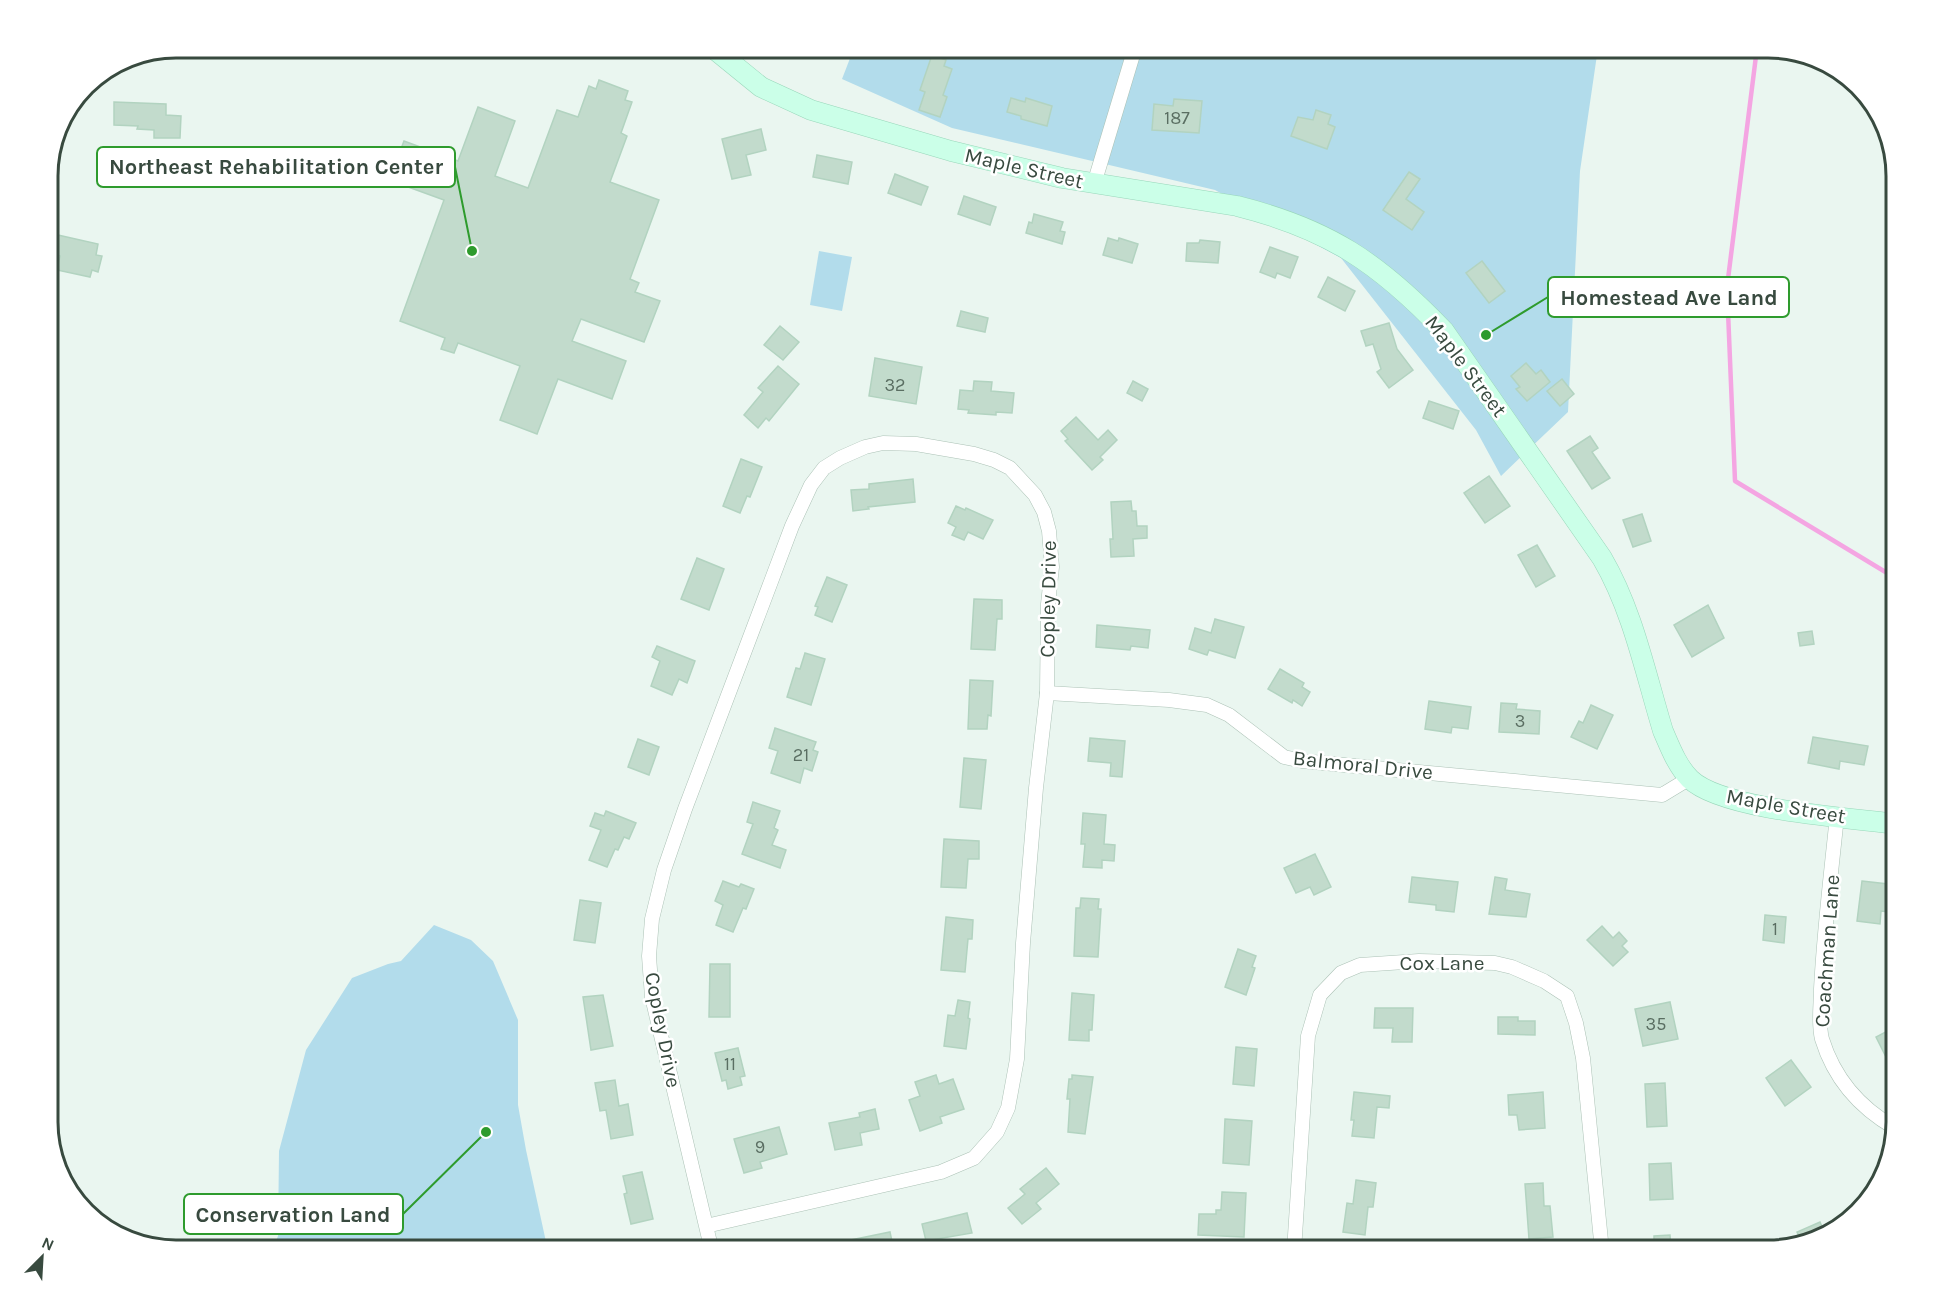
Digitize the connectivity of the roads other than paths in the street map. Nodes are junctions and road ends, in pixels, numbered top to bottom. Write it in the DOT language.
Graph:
graph roads {
  1 [pos="1132,58"];
  2 [pos="726,59"];
  3 [pos="1094,184"];
  4 [pos="1047,693"];
  5 [pos="1690,778"];
  6 [pos="1837,816"];
  7 [pos="1886,823"];
  8 [pos="1886,1122"];
  9 [pos="706,1227"];
  10 [pos="709,1240"];
  11 [pos="1295,1240"];
  12 [pos="1601,1240"];
  1 -- 3 [label="street"];
  2 -- 3 [label="street, Maple Street"];
  3 -- 5 [label="street, Maple Street"];
  4 -- 5 [label="street, Balmoral Drive"];
  4 -- 9 [label="street, Copley Drive"];
  4 -- 9 [label="street, Copley Drive"];
  5 -- 6 [label="street, Maple Street"];
  6 -- 7 [label="street, Maple Street"];
  6 -- 8 [label="street, Coachman Lane"];
  9 -- 10 [label="street, Copley Drive"];
  11 -- 12 [label="street, Cox Lane"];
}
